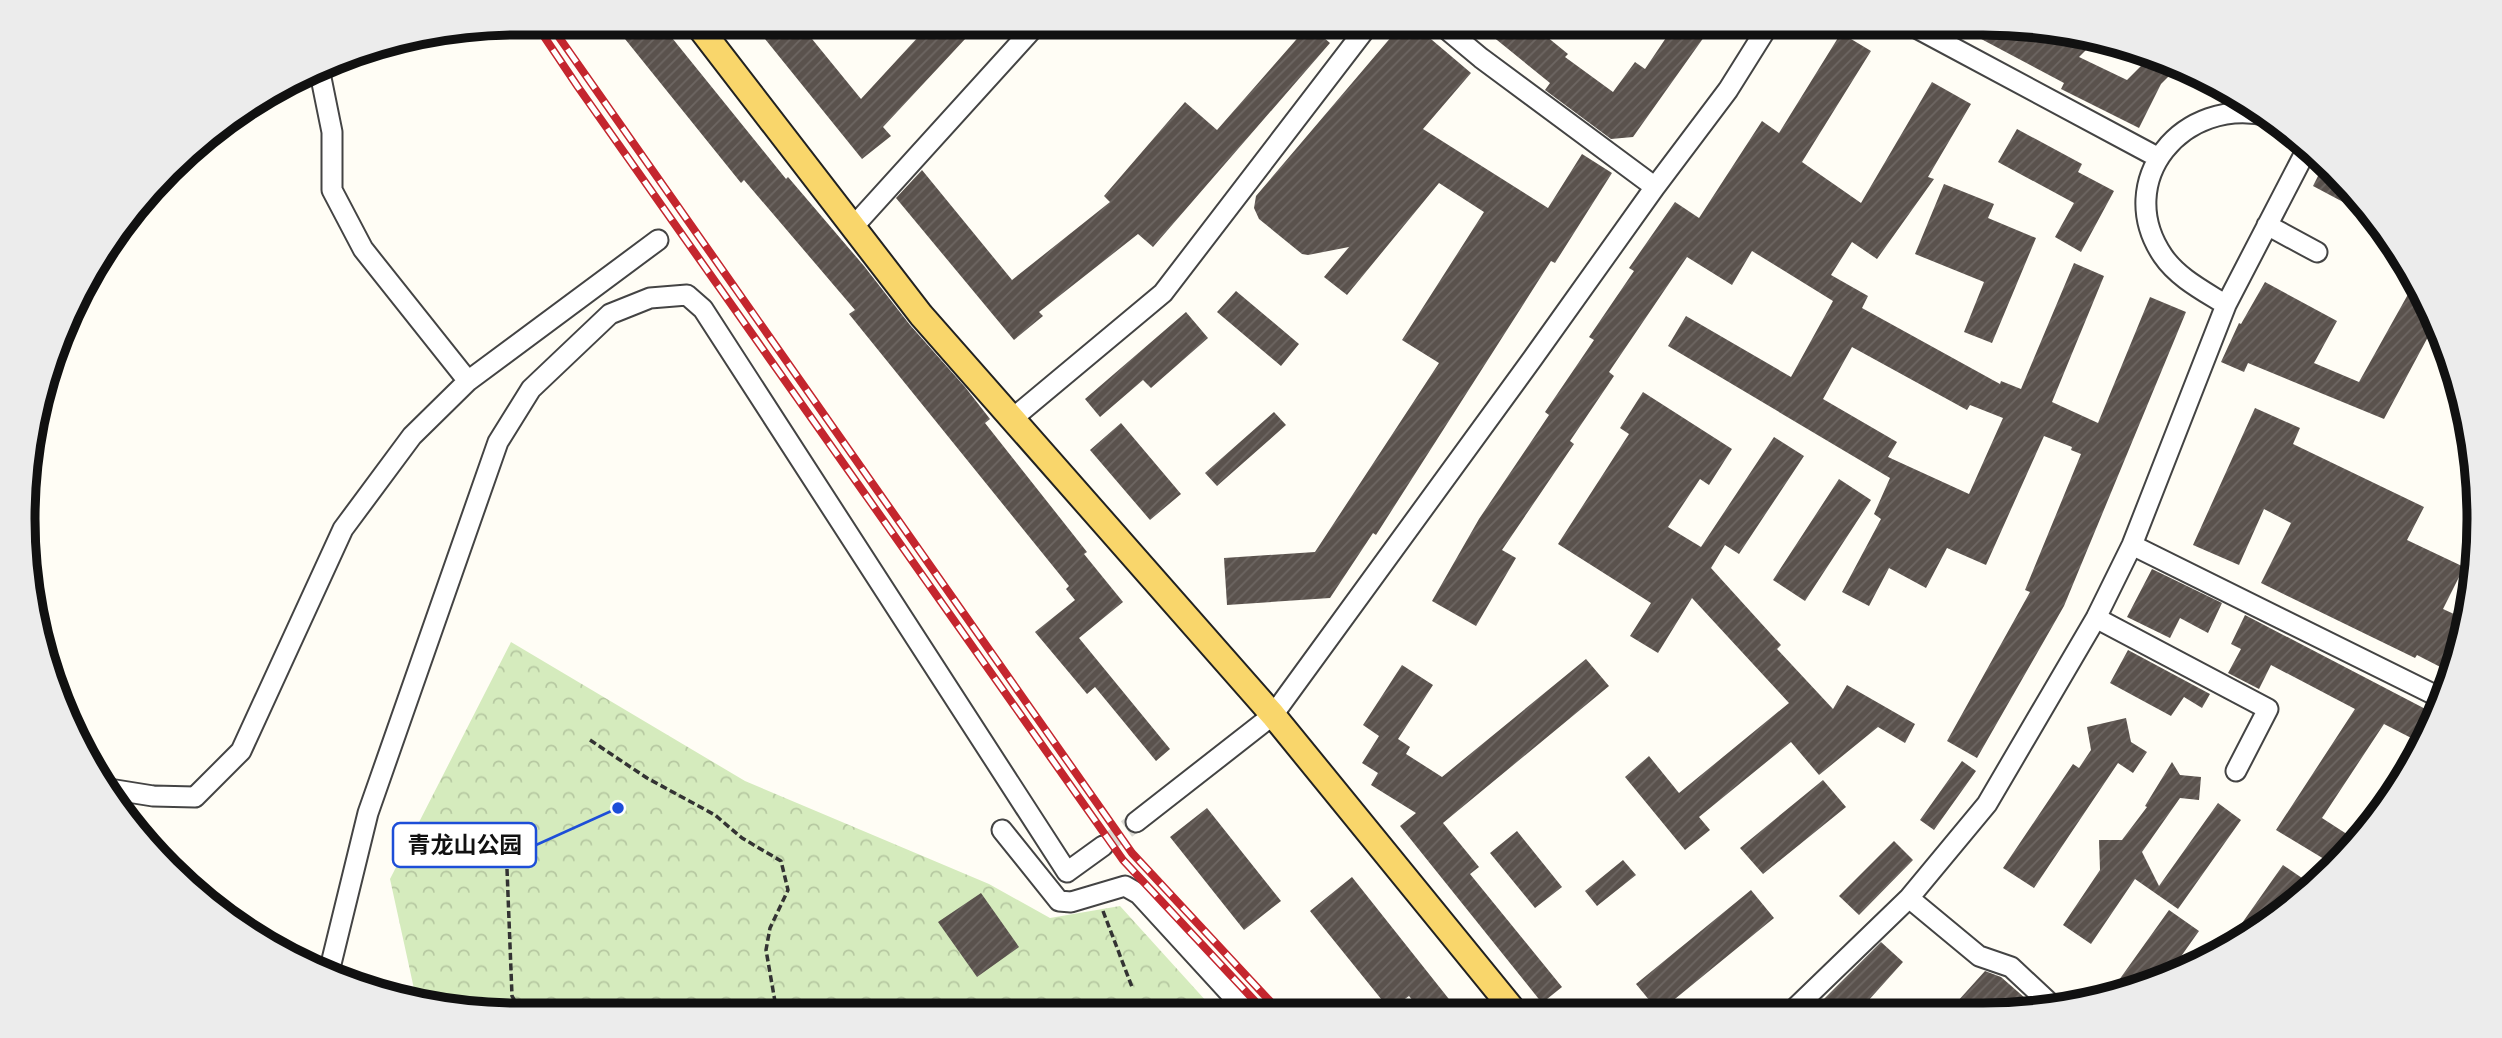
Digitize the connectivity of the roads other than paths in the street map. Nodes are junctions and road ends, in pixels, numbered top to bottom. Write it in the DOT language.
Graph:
graph roads {
  1 [pos="705,35"];
  2 [pos="1027,35"];
  3 [pos="1361,35"];
  4 [pos="1453,35"];
  5 [pos="1762,35"];
  6 [pos="1929,35"];
  7 [pos="320,78"];
  8 [pos="2244,112"];
  9 [pos="2303,156"];
  10 [pos="2159,158"];
  11 [pos="1655,187"];
  12 [pos="2267,225"];
  13 [pos="853,227"];
  14 [pos="658,240"];
  15 [pos="2317,252"];
  16 [pos="2226,305"];
  17 [pos="468,381"];
  18 [pos="1012,419"];
  19 [pos="2132,545"];
  20 [pos="2096,618"];
  21 [pos="2434,694"];
  22 [pos="1273,715"];
  23 [pos="2236,771"];
  24 [pos="119,791"];
  25 [pos="1136,822"];
  26 [pos="1002,830"];
  27 [pos="1103,846"];
  28 [pos="1909,898"];
  29 [pos="331,965"];
  30 [pos="2045,999"];
  31 [pos="1239,1003"];
  32 [pos="1508,1003"];
  33 [pos="1799,1003"];
  1 -- 13 [label="main road"];
  2 -- 13 [label="street"];
  3 -- 18 [label="street"];
  4 -- 11 [label="street"];
  5 -- 11 [label="street"];
  6 -- 10 [label="street"];
  7 -- 17 [label="street"];
  8 -- 10 [label="street"];
  9 -- 12 [label="street"];
  10 -- 16 [label="street"];
  11 -- 22 [label="street"];
  12 -- 15 [label="street"];
  12 -- 16 [label="street"];
  13 -- 18 [label="main road"];
  14 -- 17 [label="street"];
  16 -- 19 [label="street"];
  17 -- 24 [label="street"];
  18 -- 22 [label="main road"];
  19 -- 20 [label="street"];
  19 -- 21 [label="street"];
  20 -- 23 [label="street"];
  20 -- 28 [label="street"];
  22 -- 25 [label="street"];
  22 -- 32 [label="main road"];
  26 -- 31 [label="street"];
  27 -- 29 [label="street"];
  28 -- 30 [label="street"];
  28 -- 33 [label="street"];
}
